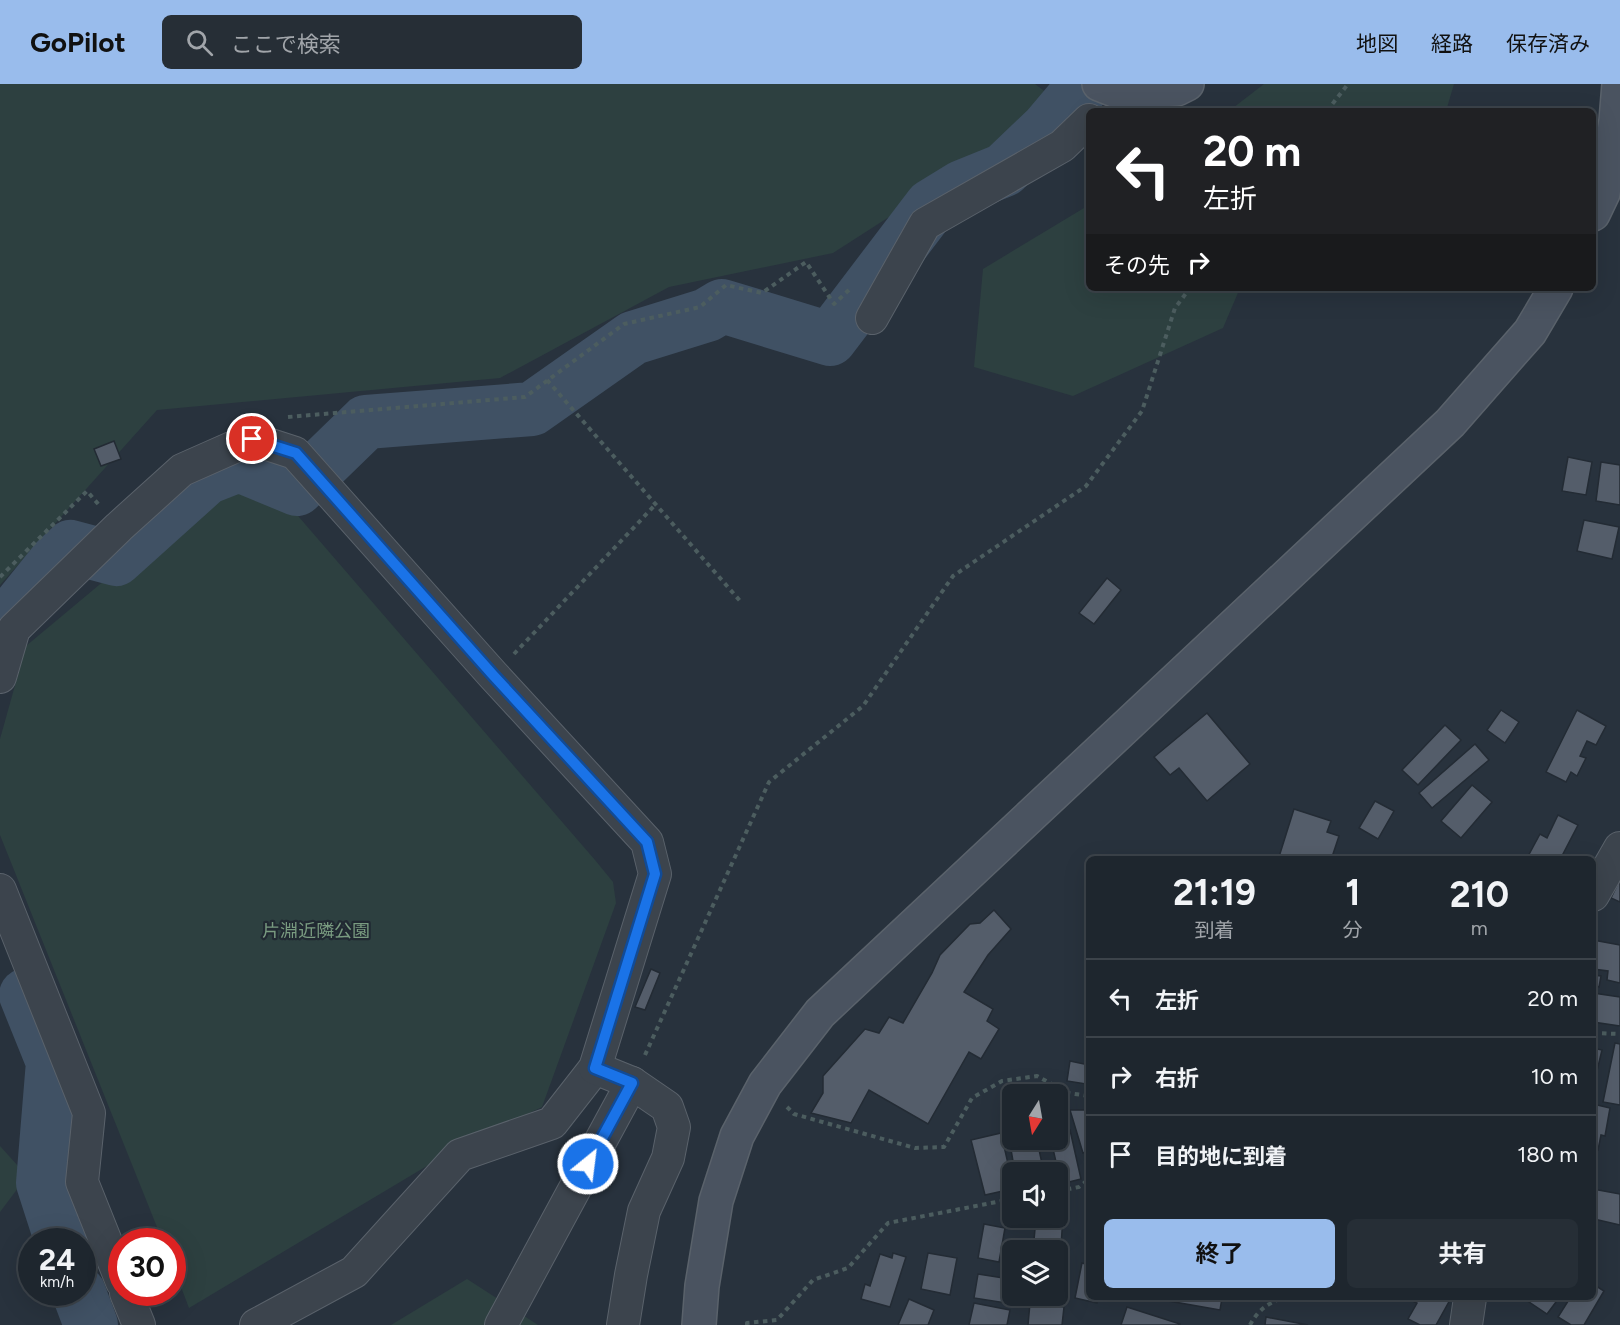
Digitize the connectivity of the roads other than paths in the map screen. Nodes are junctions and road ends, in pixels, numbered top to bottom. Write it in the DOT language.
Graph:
graph roads {
  1 [pos="1187,84"];
  2 [pos="1619,84"];
  3 [pos="1106,96"];
  4 [pos="1086,123"];
  5 [pos="1596,208"];
  6 [pos="1554,291"];
  7 [pos="872,318"];
  8 [pos="0,677"];
  9 [pos="1620,848"];
  10 [pos="0,890"];
  11 [pos="1596,890"];
  12 [pos="595,1068"];
  13 [pos="632,1083"];
  14 [pos="108,1247"];
  15 [pos="1470,1300"];
  16 [pos="131,1306"];
  17 [pos="139,1325"];
  18 [pos="256,1325"];
  19 [pos="501,1325"];
  20 [pos="623,1325"];
  21 [pos="699,1325"];
  22 [pos="1466,1325"];
  1 -- 3 [label="street"];
  2 -- 5 [label="street"];
  4 -- 7 [label="street"];
  6 -- 21 [label="street"];
  8 -- 12 [label="street"];
  9 -- 11 [label="street"];
  10 -- 14 [label="street"];
  12 -- 13 [label="street"];
  12 -- 18 [label="street"];
  13 -- 19 [label="street"];
  13 -- 20 [label="street"];
  15 -- 22 [label="street"];
  16 -- 17 [label="street"];
}
